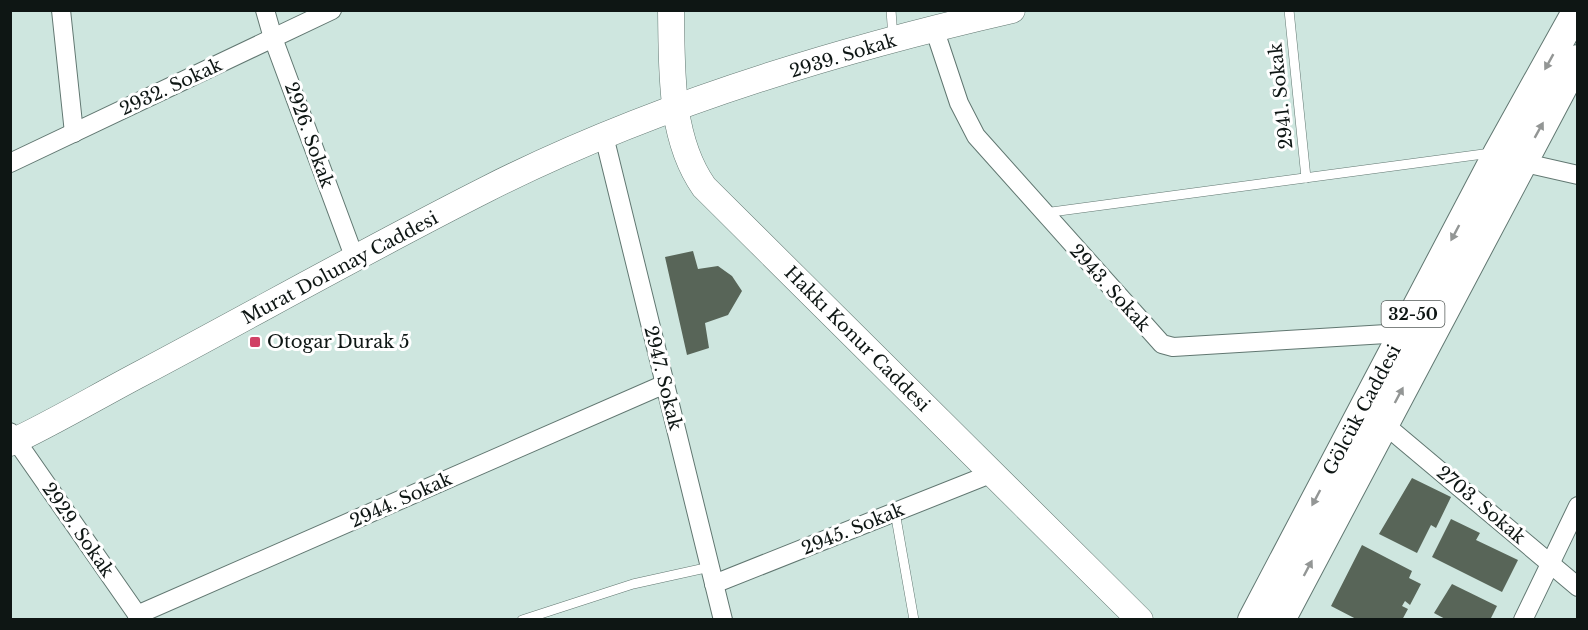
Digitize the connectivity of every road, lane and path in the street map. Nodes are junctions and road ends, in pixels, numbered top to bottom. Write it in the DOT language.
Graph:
graph roads {
  1 [pos="61,10"];
  2 [pos="266,10"];
  3 [pos="332,10"];
  4 [pos="671,10"];
  5 [pos="891,10"];
  6 [pos="1012,10"];
  7 [pos="1289,10"];
  8 [pos="1577,10"];
  9 [pos="934,28"];
  10 [pos="273,38"];
  11 [pos="894,40"];
  12 [pos="1578,59"];
  13 [pos="676,108"];
  14 [pos="74,133"];
  15 [pos="604,136"];
  16 [pos="1509,157"];
  17 [pos="10,163"];
  18 [pos="1578,175"];
  19 [pos="1306,178"];
  20 [pos="1044,213"];
  21 [pos="355,259"];
  22 [pos="1403,333"];
  23 [pos="665,384"];
  24 [pos="1384,424"];
  25 [pos="12,439"];
  26 [pos="993,473"];
  27 [pos="1578,506"];
  28 [pos="895,512"];
  29 [pos="1549,563"];
  30 [pos="712,576"];
  31 [pos="1578,587"];
  32 [pos="139,617"];
  33 [pos="522,620"];
  34 [pos="723,620"];
  35 [pos="914,620"];
  36 [pos="1140,620"];
  37 [pos="1252,620"];
  38 [pos="1281,620"];
  39 [pos="1523,620"];
  1 -- 14 [label="street"];
  2 -- 10 [label="street, 2926. Sokak"];
  3 -- 10 [label="street, 2932. Sokak"];
  4 -- 13 [label="street, Hakkı Konur Caddesi"];
  5 -- 11 [label="lane"];
  6 -- 9 [label="street, 2939. Sokak"];
  7 -- 19 [label="lane, 2941. Sokak"];
  8 -- 16 [label="main road, Gölcük Caddesi / 32-50, one-way"];
  9 -- 11 [label="street, 2939. Sokak"];
  9 -- 20 [label="street, 2943. Sokak"];
  10 -- 14 [label="street, 2932. Sokak"];
  10 -- 21 [label="street, 2926. Sokak"];
  11 -- 13 [label="street, 2939. Sokak"];
  16 -- 12 [label="main road, Gölcük Caddesi / 32-50, one-way"];
  13 -- 15 [label="street, Murat Dolunay Caddesi"];
  13 -- 26 [label="street, Hakkı Konur Caddesi"];
  14 -- 17 [label="street, 2932. Sokak"];
  15 -- 21 [label="street, Murat Dolunay Caddesi"];
  15 -- 23 [label="street, 2947. Sokak"];
  16 -- 18 [label="street"];
  16 -- 19 [label="lane"];
  16 -- 22 [label="main road, Gölcük Caddesi / 32-50, one-way"];
  24 -- 16 [label="main road, Gölcük Caddesi / 32-50, one-way"];
  19 -- 20 [label="lane"];
  20 -- 22 [label="street, 2943. Sokak"];
  21 -- 25 [label="street, Murat Dolunay Caddesi"];
  22 -- 37 [label="main road, Gölcük Caddesi / 32-50, one-way"];
  23 -- 30 [label="street, 2947. Sokak"];
  23 -- 32 [label="street, 2944. Sokak"];
  24 -- 29 [label="street, 2703. Sokak"];
  38 -- 24 [label="main road, Gölcük Caddesi / 32-50, one-way"];
  25 -- 32 [label="street, 2929. Sokak"];
  26 -- 28 [label="street, 2945. Sokak"];
  26 -- 36 [label="street, Hakkı Konur Caddesi"];
  27 -- 29 [label="street"];
  28 -- 30 [label="street, 2945. Sokak"];
  28 -- 35 [label="lane"];
  29 -- 31 [label="street, 2703. Sokak"];
  29 -- 39 [label="street"];
  30 -- 33 [label="lane, 2945. Sokak"];
  30 -- 34 [label="street, 2947. Sokak"];
}
